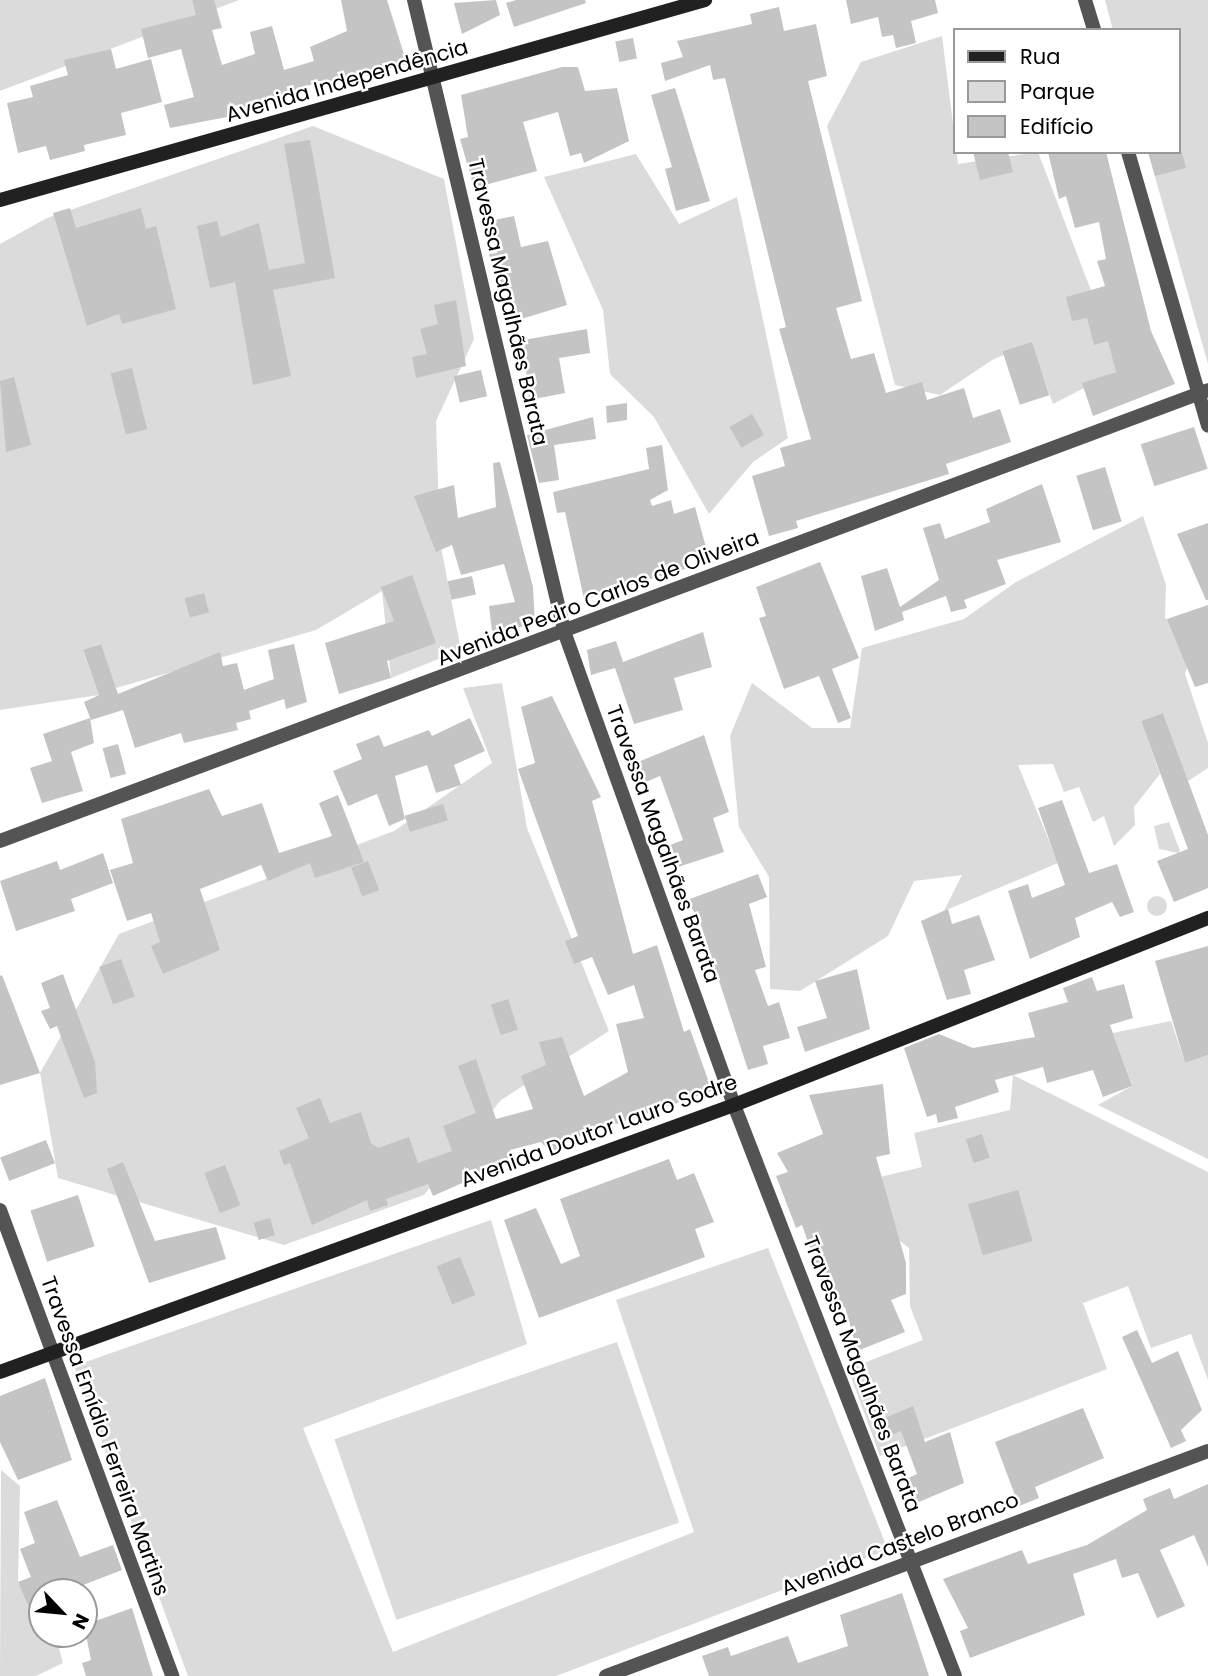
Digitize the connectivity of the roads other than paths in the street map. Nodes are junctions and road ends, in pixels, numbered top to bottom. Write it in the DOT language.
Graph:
graph roads {
  1 [pos="414,0"];
  2 [pos="705,0"];
  3 [pos="1085,0"];
  4 [pos="1093,28"];
  5 [pos="433,80"];
  6 [pos="1129,154"];
  7 [pos="0,200"];
  8 [pos="1202,392"];
  9 [pos="1208,426"];
  10 [pos="565,634"];
  11 [pos="0,841"];
  12 [pos="1208,918"];
  13 [pos="734,1105"];
  14 [pos="0,1210"];
  15 [pos="50,1354"];
  16 [pos="0,1372"];
  17 [pos="1208,1451"];
  18 [pos="913,1562"];
  19 [pos="172,1676"];
  20 [pos="606,1676"];
  21 [pos="955,1676"];
  1 -- 5 [label="street, Travessa Magalhães Barata"];
  2 -- 5 [label="street, Avenida Independência"];
  3 -- 4 [label="street"];
  5 -- 7 [label="street, Avenida Independência"];
  5 -- 10 [label="street, Travessa Magalhães Barata"];
  6 -- 8 [label="street"];
  8 -- 9 [label="street"];
  8 -- 10 [label="street, Avenida Pedro Carlos de Oliveira"];
  10 -- 11 [label="street, Avenida Pedro Carlos de Oliveira"];
  10 -- 13 [label="street, Travessa Magalhães Barata"];
  12 -- 13 [label="street, Avenida Doutor Lauro Sodre"];
  13 -- 15 [label="street, Avenida Doutor Lauro Sodre"];
  13 -- 18 [label="street, Travessa Magalhães Barata"];
  14 -- 15 [label="street, Travessa Emídio Ferreira Martins"];
  15 -- 16 [label="street, Avenida Doutor Lauro Sodre"];
  15 -- 19 [label="street, Travessa Emídio Ferreira Martins"];
  17 -- 18 [label="street, Avenida Castelo Branco"];
  18 -- 20 [label="street, Avenida Castelo Branco"];
  18 -- 21 [label="street, Travessa Magalhães Barata"];
}
